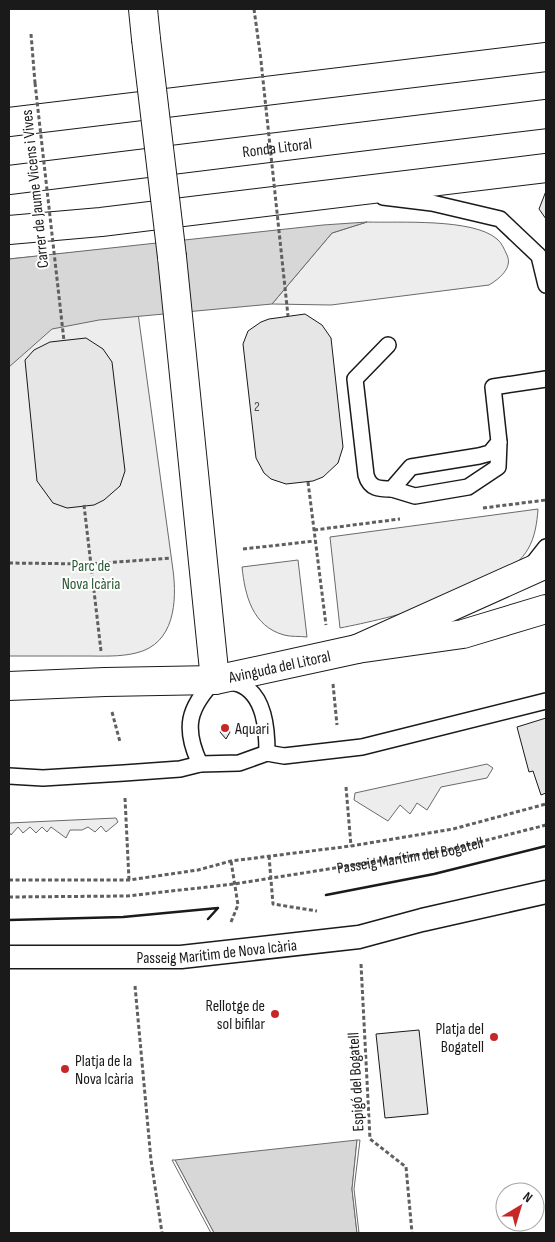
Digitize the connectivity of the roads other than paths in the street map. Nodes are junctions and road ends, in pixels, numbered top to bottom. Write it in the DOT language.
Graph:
graph roads {
  1 [pos="142,9"];
  2 [pos="546,57"];
  3 [pos="546,114"];
  4 [pos="9,122"];
  5 [pos="546,168"];
  6 [pos="9,180"];
  7 [pos="346,193"];
  8 [pos="9,230"];
  9 [pos="546,285"];
  10 [pos="388,345"];
  11 [pos="546,379"];
  12 [pos="499,442"];
  13 [pos="392,489"];
  14 [pos="546,547"];
  15 [pos="536,568"];
  16 [pos="546,609"];
  17 [pos="357,649"];
  18 [pos="215,680"];
  19 [pos="9,686"];
  20 [pos="546,702"];
  21 [pos="267,753"];
  22 [pos="200,764"];
  23 [pos="9,776"];
  24 [pos="546,892"];
  25 [pos="9,957"];
  1 -- 18 [label="main road, bridge"];
  2 -- 4 [label="main road"];
  3 -- 6 [label="main road, Ronda Litoral"];
  5 -- 7 [label="main road"];
  7 -- 8 [label="main road"];
  7 -- 9 [label="lane"];
  10 -- 13 [label="lane"];
  11 -- 12 [label="lane"];
  12 -- 13 [label="lane"];
  12 -- 13 [label="lane"];
  14 -- 15 [label="lane"];
  15 -- 17 [label="main road"];
  16 -- 17 [label="main road, Avinguda del Litoral"];
  17 -- 18 [label="main road, Avinguda del Litoral"];
  18 -- 19 [label="main road, Avinguda del Litoral"];
  18 -- 21 [label="lane"];
  18 -- 22 [label="lane"];
  20 -- 21 [label="lane"];
  21 -- 22 [label="lane"];
  22 -- 23 [label="lane"];
  24 -- 25 [label="street, Passeig Marítim de Nova Icària"];
}
